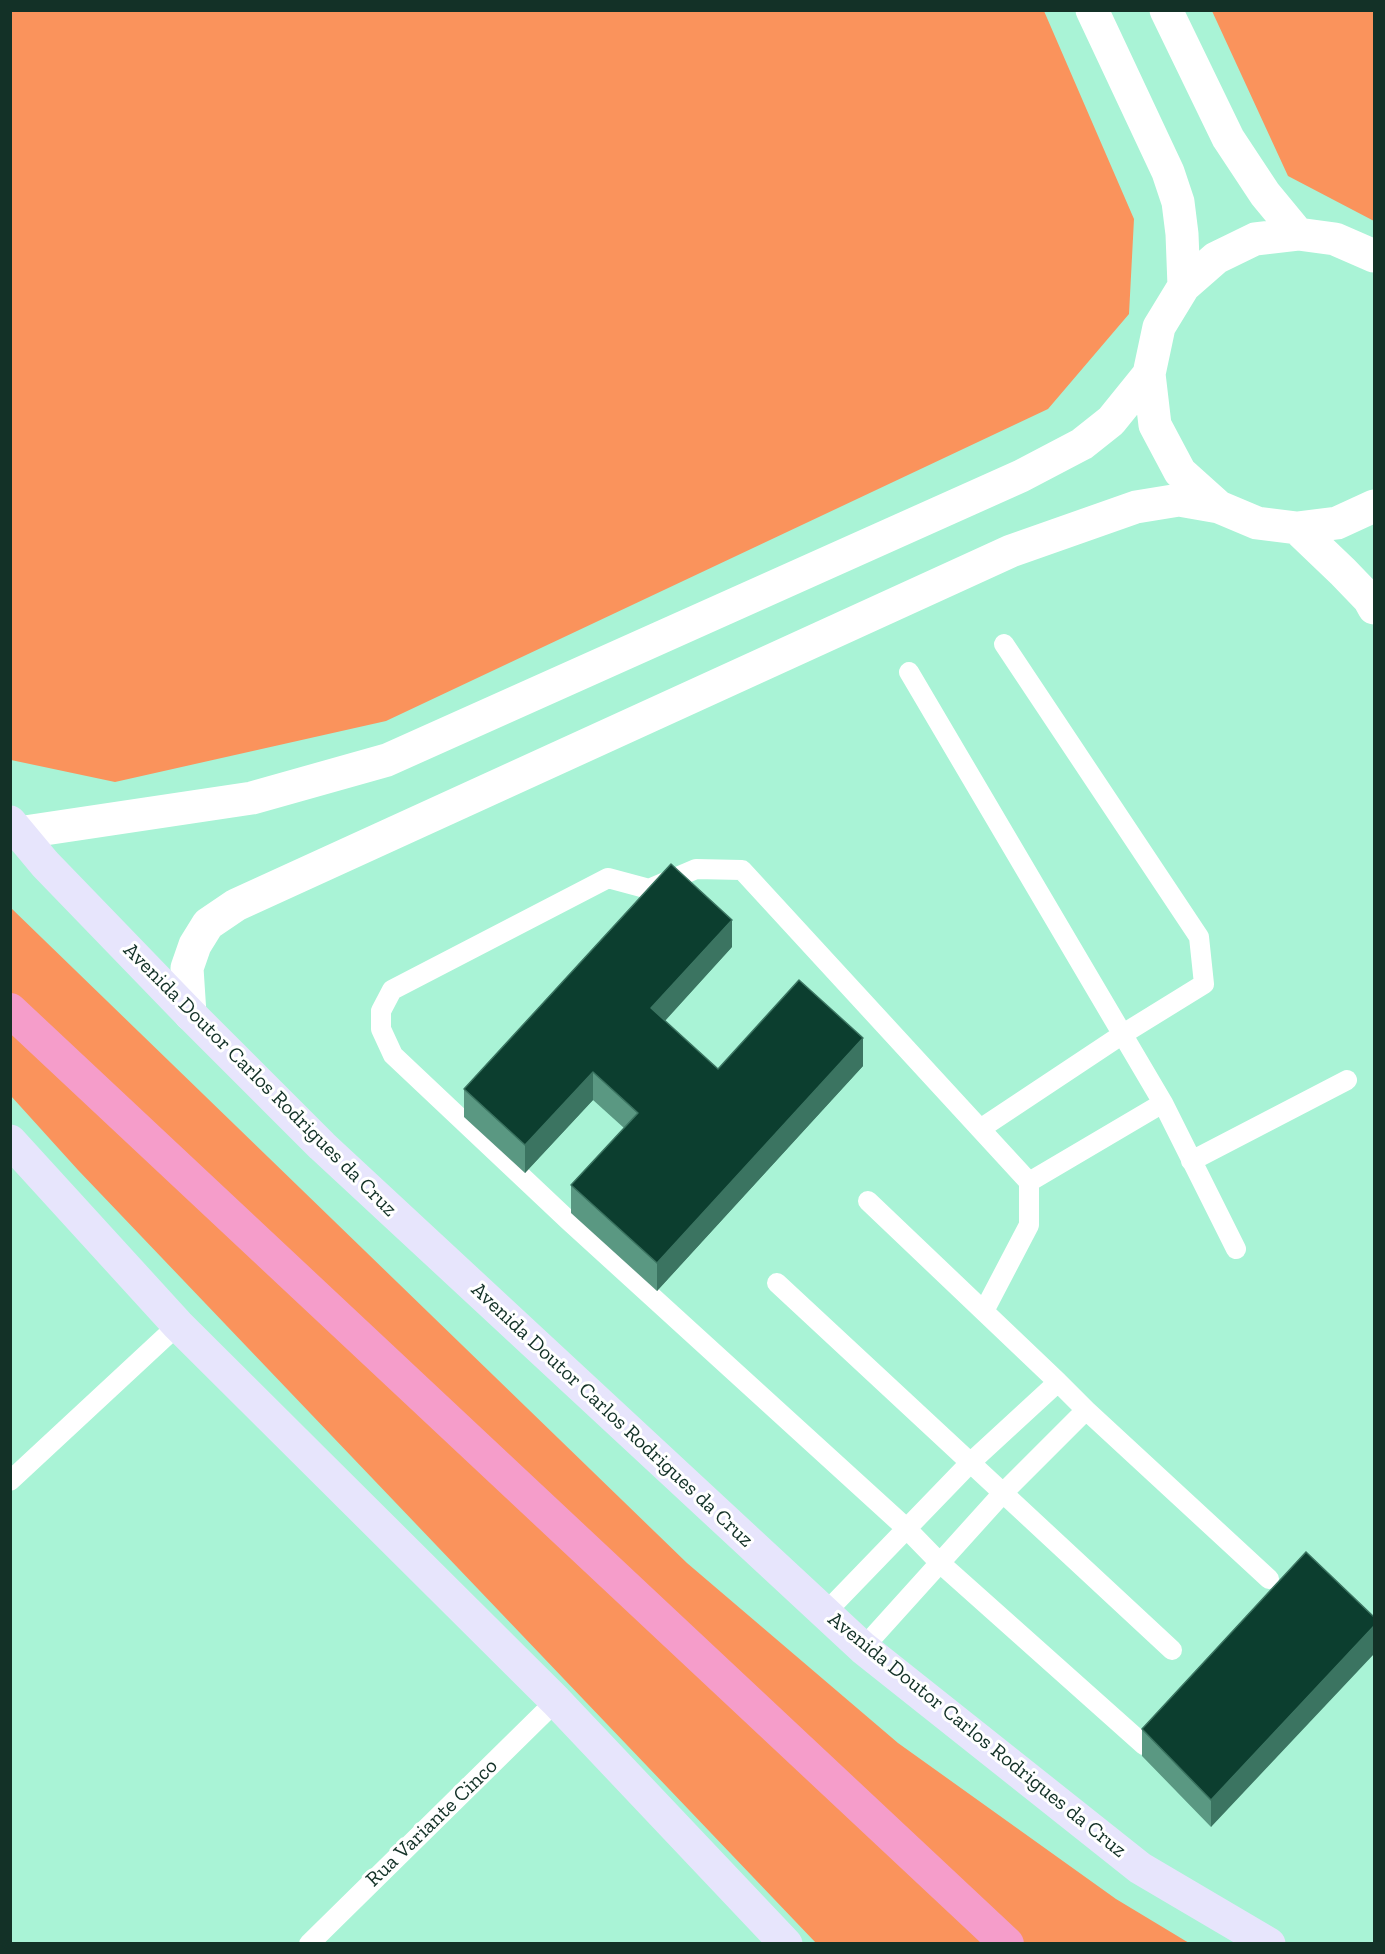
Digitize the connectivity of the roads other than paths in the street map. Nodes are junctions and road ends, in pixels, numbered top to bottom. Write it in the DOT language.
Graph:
graph roads {
  1 [pos="1092,10"];
  2 [pos="1166,10"];
  3 [pos="1298,234"];
  4 [pos="1374,256"];
  5 [pos="1184,286"];
  6 [pos="1149,374"];
  7 [pos="1374,506"];
  8 [pos="1219,507"];
  9 [pos="1297,528"];
  10 [pos="1374,608"];
  11 [pos="1004,644"];
  12 [pos="909,672"];
  13 [pos="13,830"];
  14 [pos="190,1014"];
  15 [pos="1123,1034"];
  16 [pos="1347,1080"];
  17 [pos="1163,1103"];
  18 [pos="980,1129"];
  19 [pos="10,1141"];
  20 [pos="1191,1161"];
  21 [pos="1029,1182"];
  22 [pos="868,1202"];
  23 [pos="1236,1249"];
  24 [pos="777,1283"];
  25 [pos="984,1311"];
  26 [pos="178,1325"];
  27 [pos="1058,1382"];
  28 [pos="1086,1410"];
  29 [pos="970,1463"];
  30 [pos="10,1481"];
  31 [pos="1002,1494"];
  32 [pos="906,1528"];
  33 [pos="940,1563"];
  34 [pos="1269,1579"];
  35 [pos="826,1612"];
  36 [pos="863,1647"];
  37 [pos="1172,1650"];
  38 [pos="556,1701"];
  39 [pos="1144,1745"];
  40 [pos="317,1941"];
  41 [pos="786,1944"];
  42 [pos="1269,1944"];
  1 -- 5 [label="street"];
  2 -- 3 [label="street"];
  3 -- 4 [label="street"];
  3 -- 5 [label="street"];
  5 -- 6 [label="street"];
  6 -- 8 [label="street"];
  6 -- 13 [label="street"];
  7 -- 9 [label="street"];
  8 -- 9 [label="street"];
  8 -- 14 [label="street"];
  9 -- 10 [label="street"];
  11 -- 15 [label="lane"];
  12 -- 15 [label="lane"];
  13 -- 14 [label="main road, Avenida Doutor Carlos Rodrigues da Cruz"];
  14 -- 35 [label="main road, Avenida Doutor Carlos Rodrigues da Cruz"];
  15 -- 17 [label="lane"];
  15 -- 18 [label="lane"];
  16 -- 20 [label="lane"];
  17 -- 20 [label="lane"];
  17 -- 21 [label="lane"];
  18 -- 21 [label="lane"];
  18 -- 32 [label="lane"];
  19 -- 26 [label="main road"];
  20 -- 23 [label="lane"];
  21 -- 25 [label="lane"];
  22 -- 25 [label="lane"];
  24 -- 29 [label="lane"];
  25 -- 27 [label="lane"];
  26 -- 30 [label="lane"];
  26 -- 38 [label="main road"];
  27 -- 28 [label="lane"];
  27 -- 29 [label="lane"];
  28 -- 31 [label="lane"];
  28 -- 34 [label="lane"];
  29 -- 31 [label="lane"];
  29 -- 32 [label="lane"];
  31 -- 33 [label="lane"];
  31 -- 37 [label="lane"];
  32 -- 33 [label="lane"];
  32 -- 35 [label="lane"];
  33 -- 36 [label="lane"];
  33 -- 39 [label="lane"];
  35 -- 36 [label="main road, Avenida Doutor Carlos Rodrigues da Cruz"];
  36 -- 42 [label="main road, Avenida Doutor Carlos Rodrigues da Cruz"];
  38 -- 40 [label="lane, Rua Variante Cinco"];
  38 -- 41 [label="main road"];
}
